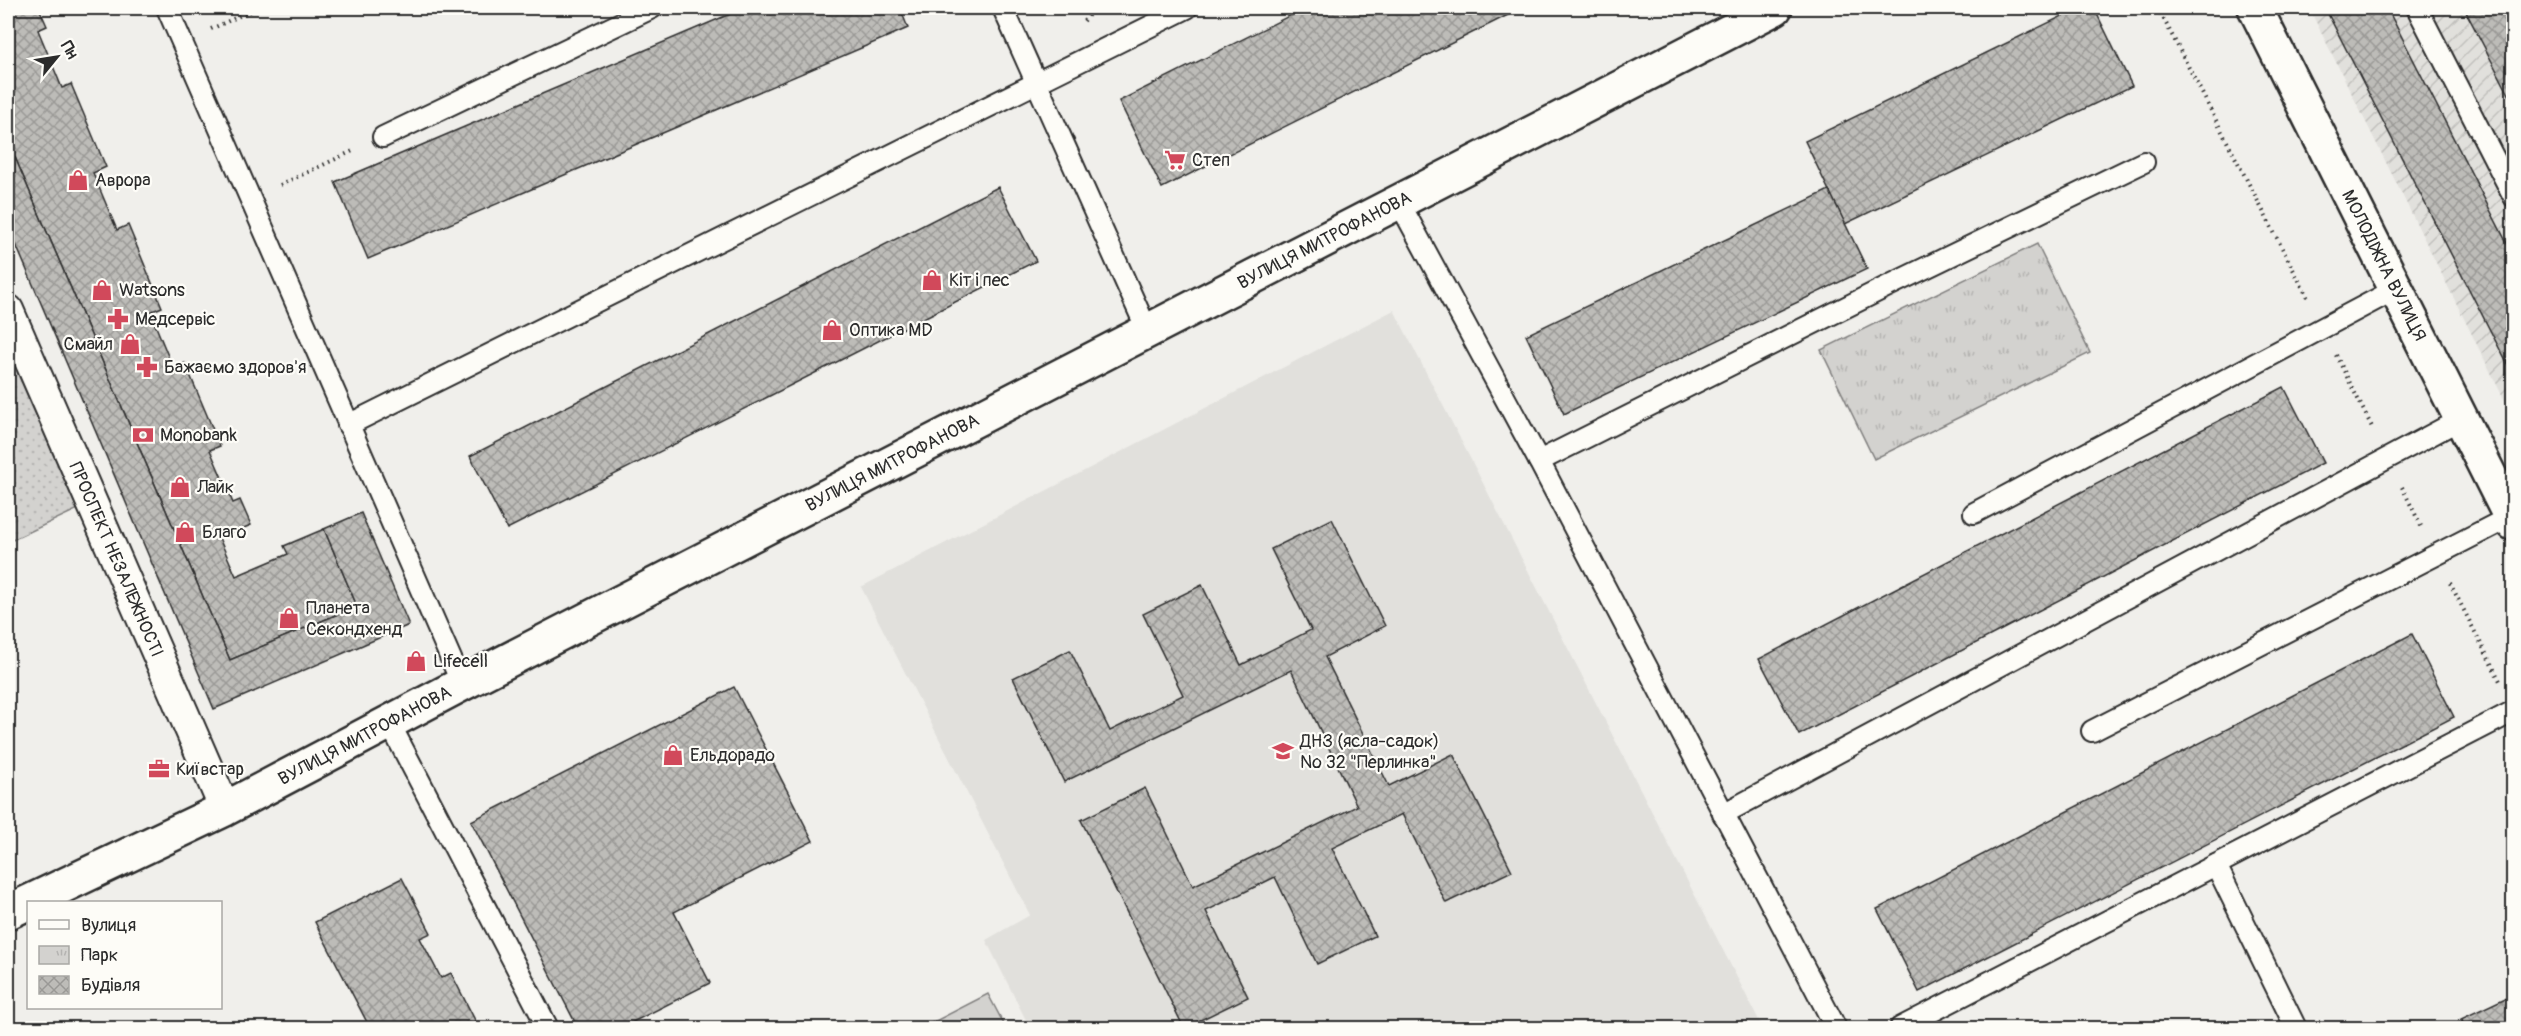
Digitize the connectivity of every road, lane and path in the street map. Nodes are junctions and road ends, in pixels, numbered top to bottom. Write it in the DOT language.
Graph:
graph roads {
  1 [pos="167,8"];
  2 [pos="257,8"];
  3 [pos="652,8"];
  4 [pos="1003,8"];
  5 [pos="1187,8"];
  6 [pos="1775,8"];
  7 [pos="2255,8"];
  8 [pos="2417,8"];
  9 [pos="182,42"];
  10 [pos="1038,83"];
  11 [pos="383,137"];
  12 [pos="2144,162"];
  13 [pos="2514,197"];
  14 [pos="250,200"];
  15 [pos="1399,202"];
  16 [pos="2396,289"];
  17 [pos="8,310"];
  18 [pos="1148,332"];
  19 [pos="2461,419"];
  20 [pos="348,425"];
  21 [pos="1539,461"];
  22 [pos="1974,513"];
  23 [pos="2512,520"];
  24 [pos="462,684"];
  25 [pos="2514,711"];
  26 [pos="389,722"];
  27 [pos="2092,731"];
  28 [pos="225,809"];
  29 [pos="1723,814"];
  30 [pos="2216,866"];
  31 [pos="31,901"];
  32 [pos="27,903"];
  33 [pos="8,912"];
  34 [pos="548,1029"];
  35 [pos="1836,1029"];
  36 [pos="1900,1029"];
  37 [pos="2296,1029"];
  1 -- 9 [label="lane"];
  2 -- 9 [label="path"];
  3 -- 11 [label="lane"];
  4 -- 10 [label="lane"];
  5 -- 10 [label="lane"];
  6 -- 15 [label="street, ВУЛИЦЯ МИТРОФАНОВА"];
  7 -- 16 [label="street, МОЛОДІЖНА ВУЛИЦЯ"];
  8 -- 13 [label="lane"];
  9 -- 14 [label="lane"];
  10 -- 18 [label="lane"];
  10 -- 20 [label="lane"];
  11 -- 14 [label="path"];
  12 -- 21 [label="lane"];
  14 -- 20 [label="lane"];
  15 -- 18 [label="street, ВУЛИЦЯ МИТРОФАНОВА"];
  15 -- 21 [label="lane"];
  16 -- 19 [label="street, МОЛОДІЖНА ВУЛИЦЯ"];
  16 -- 22 [label="lane"];
  17 -- 28 [label="street, ПРОСПЕКТ НЕЗАЛЕЖНОСТІ"];
  18 -- 24 [label="street, ВУЛИЦЯ МИТРОФАНОВА"];
  19 -- 23 [label="street, МОЛОДІЖНА ВУЛИЦЯ"];
  19 -- 29 [label="lane"];
  20 -- 24 [label="lane"];
  21 -- 29 [label="lane"];
  23 -- 27 [label="lane"];
  24 -- 26 [label="street, ВУЛИЦЯ МИТРОФАНОВА"];
  25 -- 30 [label="lane"];
  26 -- 28 [label="street, ВУЛИЦЯ МИТРОФАНОВА"];
  26 -- 34 [label="lane"];
  28 -- 31 [label="street, ВУЛИЦЯ МИТРОФАНОВА"];
  29 -- 35 [label="lane"];
  30 -- 36 [label="lane"];
  30 -- 37 [label="lane"];
  32 -- 33 [label="street, ВУЛИЦЯ МИТРОФАНОВА"];
}
